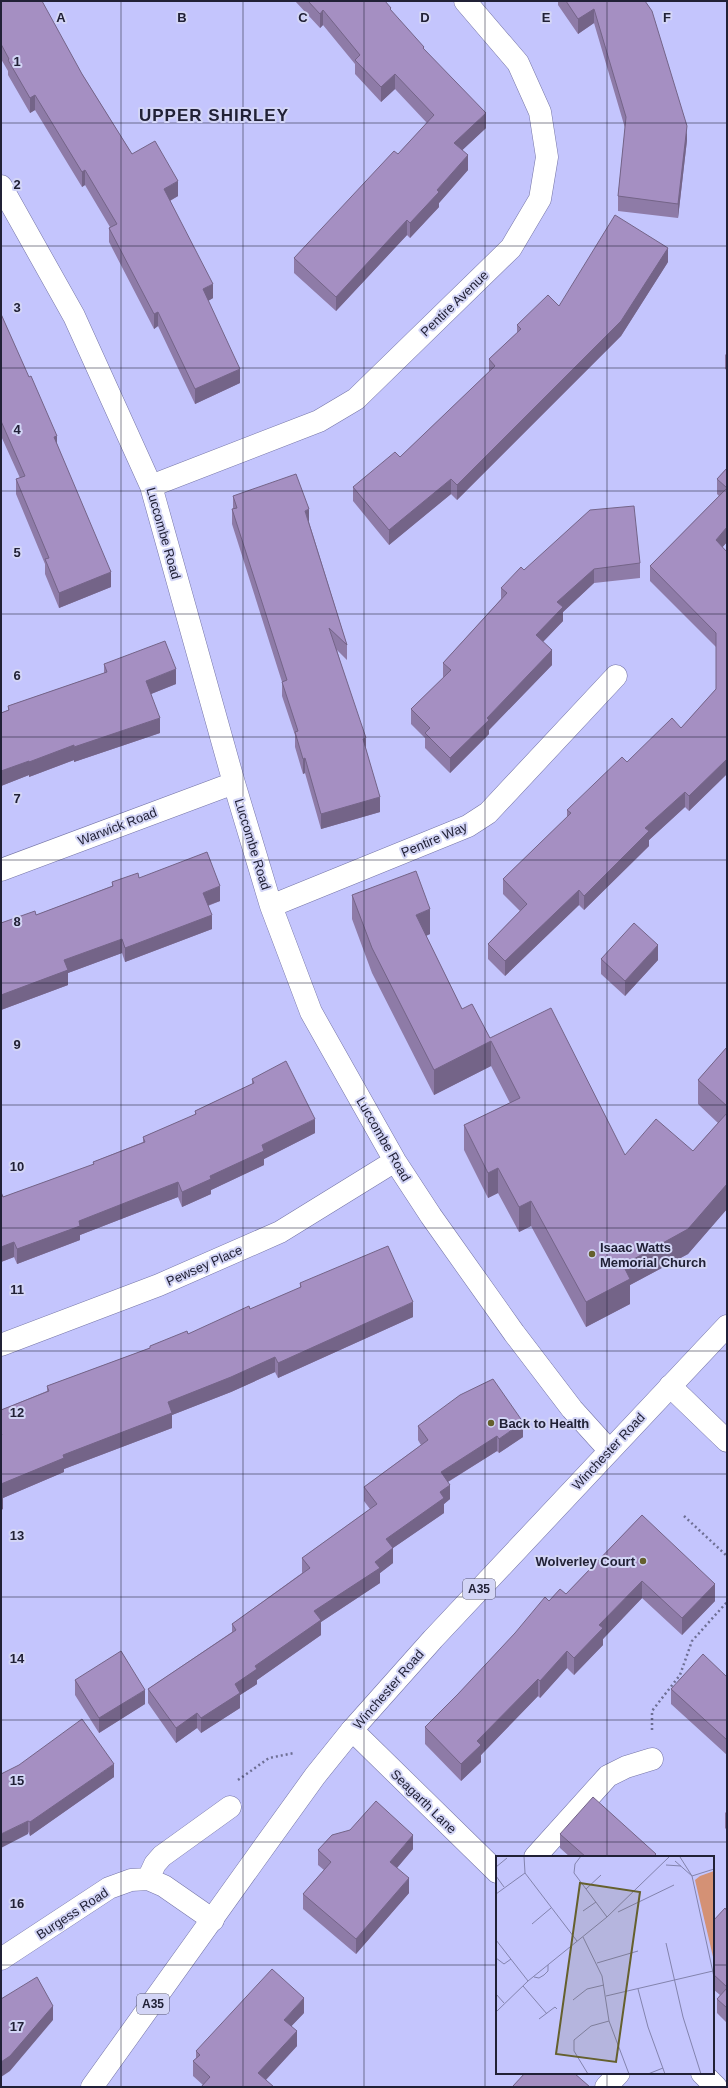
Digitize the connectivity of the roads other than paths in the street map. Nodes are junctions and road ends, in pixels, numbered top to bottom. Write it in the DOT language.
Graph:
graph roads {
  1 [pos="465,1"];
  2 [pos="1,186"];
  3 [pos="151,486"];
  4 [pos="616,676"];
  5 [pos="234,783"];
  6 [pos="1,870"];
  7 [pos="271,906"];
  8 [pos="395,1161"];
  9 [pos="727,1326"];
  10 [pos="1,1345"];
  11 [pos="670,1386"];
  12 [pos="727,1441"];
  13 [pos="609,1450"];
  14 [pos="352,1730"];
  15 [pos="652,1759"];
  16 [pos="230,1807"];
  17 [pos="536,1856"];
  18 [pos="496,1871"];
  19 [pos="148,1879"];
  20 [pos="213,1920"];
  21 [pos="1,1959"];
  22 [pos="618,2074"];
  23 [pos="703,2074"];
  24 [pos="92,2087"];
  25 [pos="606,2087"];
  26 [pos="716,2087"];
  1 -- 3 [label="street, Pentire Avenue"];
  2 -- 3 [label="street, Luccombe Road"];
  3 -- 5 [label="street, Luccombe Road"];
  4 -- 7 [label="street, Pentire Way"];
  5 -- 6 [label="street, Warwick Road"];
  5 -- 7 [label="street, Luccombe Road"];
  7 -- 8 [label="street, Luccombe Road"];
  8 -- 10 [label="street, Pewsey Place"];
  8 -- 13 [label="street, Luccombe Road"];
  9 -- 11 [label="street, Winchester Road / A35"];
  11 -- 12 [label="street"];
  11 -- 13 [label="street, Winchester Road / A35"];
  13 -- 14 [label="street, Winchester Road / A35"];
  14 -- 18 [label="street, Seagarth Lane"];
  14 -- 20 [label="street, Winchester Road / A35"];
  15 -- 17 [label="street"];
  16 -- 19 [label="street"];
  19 -- 20 [label="street"];
  19 -- 21 [label="street, Burgess Road"];
  20 -- 24 [label="street, Winchester Road / A35"];
  22 -- 25 [label="street"];
  23 -- 26 [label="street"];
}
